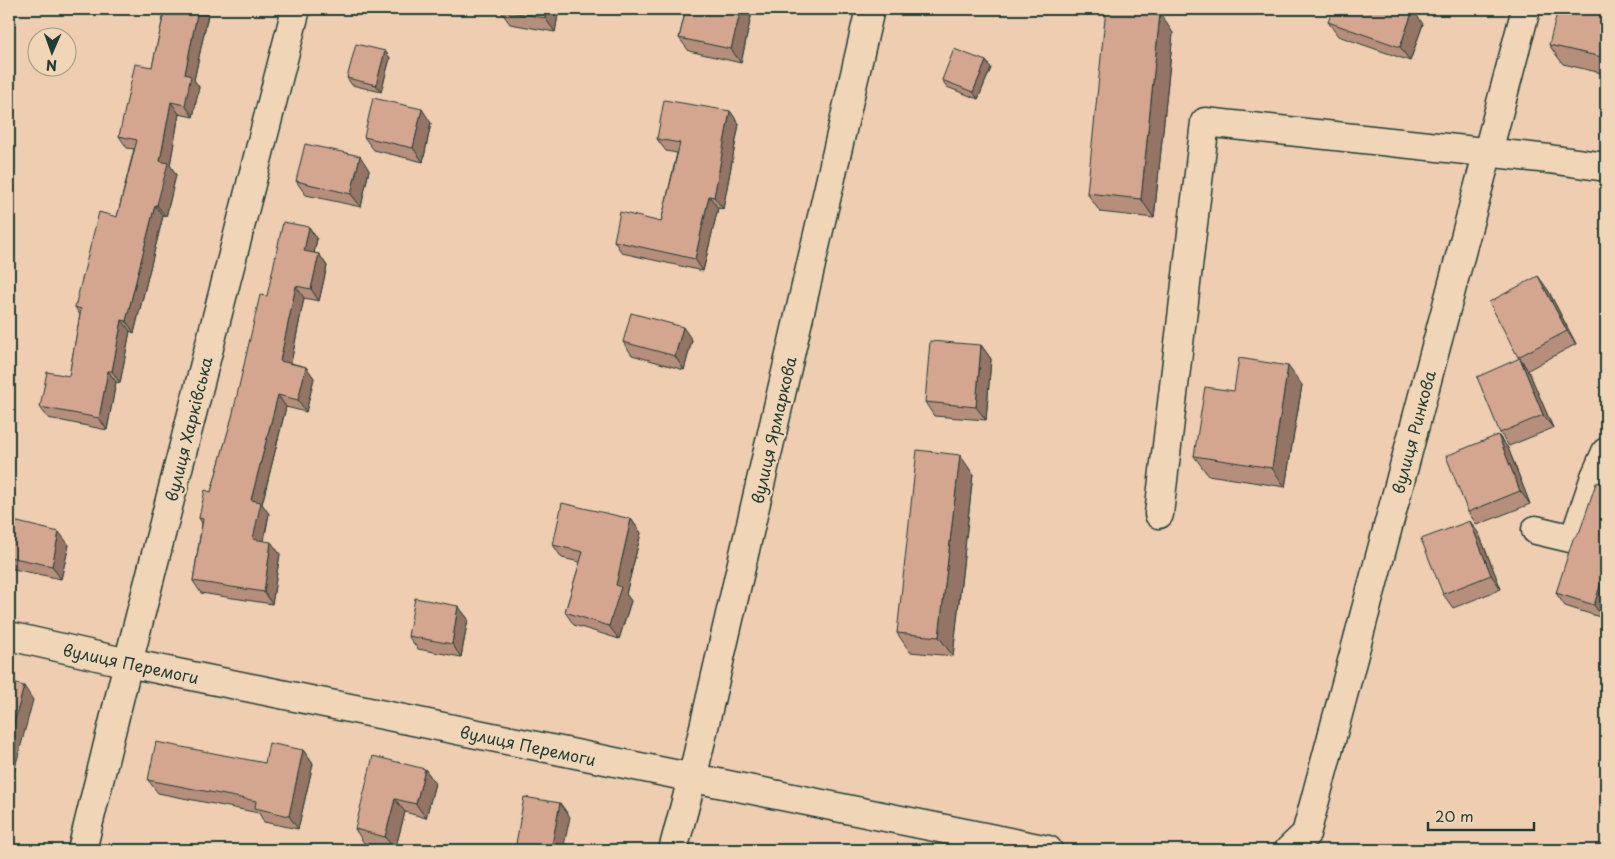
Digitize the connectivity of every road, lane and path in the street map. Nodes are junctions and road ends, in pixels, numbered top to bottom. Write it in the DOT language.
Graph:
graph roads {
  1 [pos="296,9"];
  2 [pos="870,9"];
  3 [pos="1526,9"];
  4 [pos="1488,153"];
  5 [pos="1606,167"];
  6 [pos="1606,452"];
  7 [pos="1601,479"];
  8 [pos="1159,514"];
  9 [pos="1536,530"];
  10 [pos="9,636"];
  11 [pos="128,663"];
  12 [pos="692,779"];
  13 [pos="82,850"];
  14 [pos="673,850"];
  15 [pos="1048,850"];
  16 [pos="1290,850"];
  1 -- 11 [label="street, вулиця Харківська"];
  2 -- 12 [label="street, вулиця Ярмаркова"];
  3 -- 4 [label="street, вулиця Ринкова"];
  4 -- 5 [label="street"];
  4 -- 8 [label="street"];
  4 -- 16 [label="street, вулиця Ринкова"];
  6 -- 7 [label="street"];
  7 -- 9 [label="street"];
  10 -- 11 [label="street, вулиця Перемоги"];
  11 -- 12 [label="street, вулиця Перемоги"];
  11 -- 13 [label="street, вулиця Харківська"];
  12 -- 14 [label="street, вулиця Ярмаркова"];
  12 -- 15 [label="street, вулиця Перемоги"];
}
